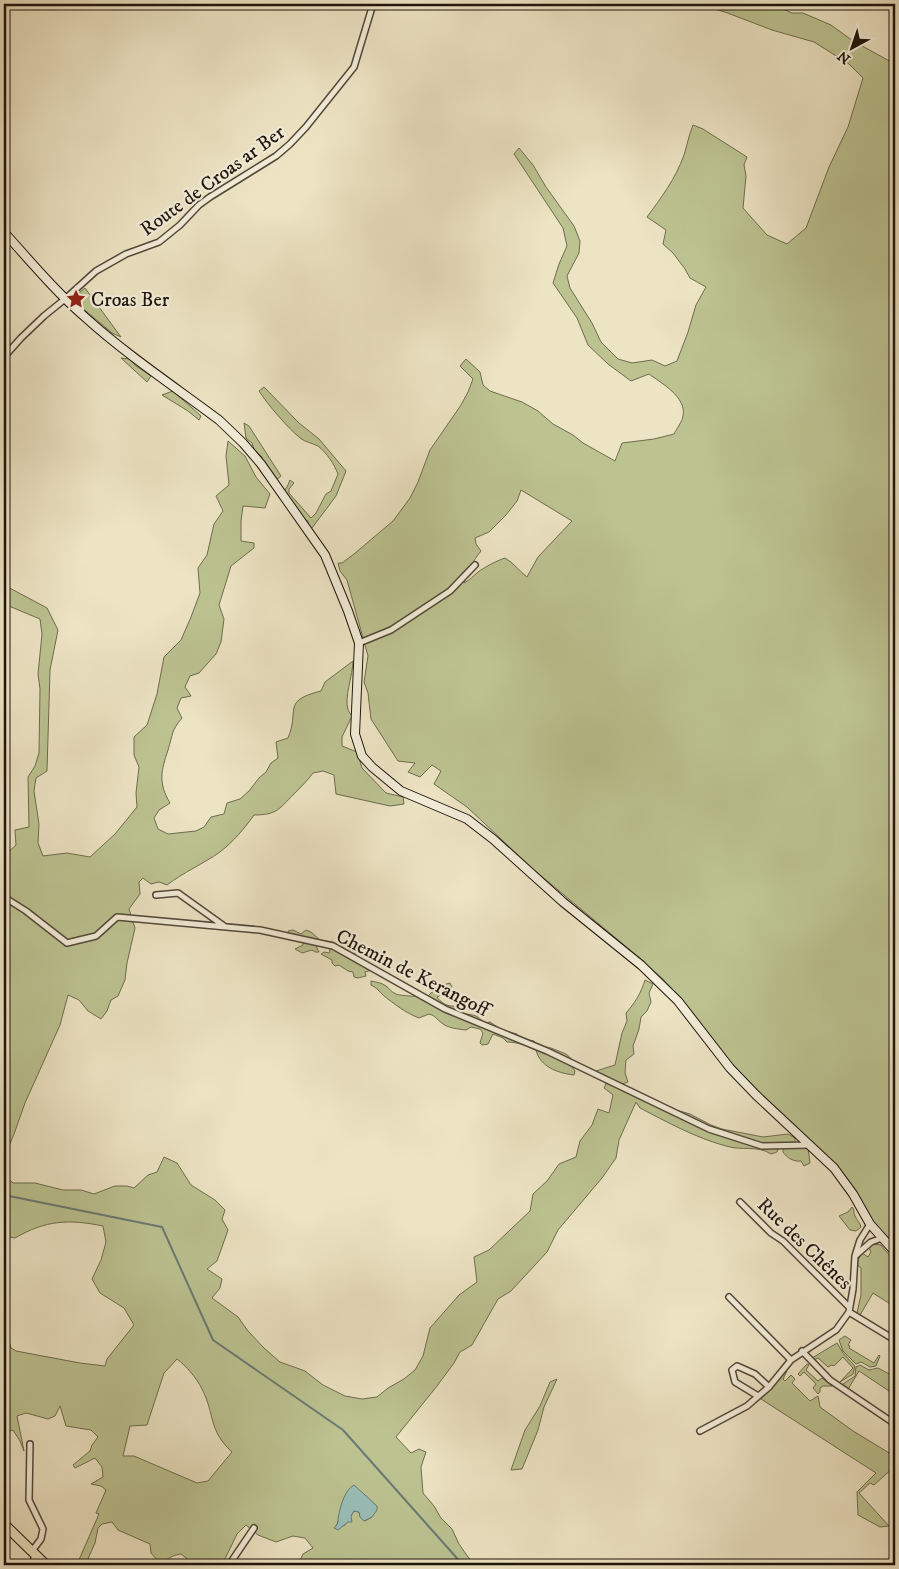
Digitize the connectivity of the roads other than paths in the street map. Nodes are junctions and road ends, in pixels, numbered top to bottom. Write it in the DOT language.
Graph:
graph roads {
  1 [pos="373,4"];
  2 [pos="4,232"];
  3 [pos="65,299"];
  4 [pos="4,357"];
  5 [pos="475,565"];
  6 [pos="359,643"];
  7 [pos="156,895"];
  8 [pos="4,897"];
  9 [pos="224,926"];
  10 [pos="810,1145"];
  11 [pos="740,1202"];
  12 [pos="870,1224"];
  13 [pos="882,1238"];
  14 [pos="895,1246"];
  15 [pos="895,1252"];
  16 [pos="855,1256"];
  17 [pos="729,1297"];
  18 [pos="849,1310"];
  19 [pos="895,1340"];
  20 [pos="802,1351"];
  21 [pos="790,1360"];
  22 [pos="769,1387"];
  23 [pos="758,1396"];
  24 [pos="895,1424"];
  25 [pos="700,1432"];
  26 [pos="30,1444"];
  27 [pos="4,1524"];
  28 [pos="254,1528"];
  29 [pos="34,1553"];
  30 [pos="32,1565"];
  31 [pos="46,1565"];
  32 [pos="229,1565"];
  1 -- 3 [label="street, Route de Croas ar Ber"];
  2 -- 3 [label="street"];
  3 -- 4 [label="street, Route de Croas ar Ber"];
  3 -- 6 [label="street"];
  5 -- 6 [label="street"];
  6 -- 10 [label="street"];
  7 -- 9 [label="street"];
  8 -- 9 [label="street, Chemin de Kerangoff"];
  9 -- 10 [label="street, Chemin de Kerangoff"];
  10 -- 12 [label="street"];
  11 -- 18 [label="street, Rue des Chênes"];
  12 -- 13 [label="street"];
  12 -- 14 [label="street"];
  12 -- 16 [label="street"];
  13 -- 15 [label="street"];
  13 -- 16 [label="street"];
  16 -- 18 [label="street"];
  17 -- 21 [label="street"];
  18 -- 19 [label="street, Rue des Chênes"];
  18 -- 20 [label="street"];
  20 -- 21 [label="street"];
  20 -- 24 [label="street"];
  21 -- 22 [label="street"];
  22 -- 23 [label="street"];
  22 -- 23 [label="street"];
  23 -- 25 [label="street"];
  26 -- 29 [label="street"];
  27 -- 29 [label="main road"];
  28 -- 32 [label="street"];
  29 -- 30 [label="street"];
  29 -- 31 [label="main road"];
}
